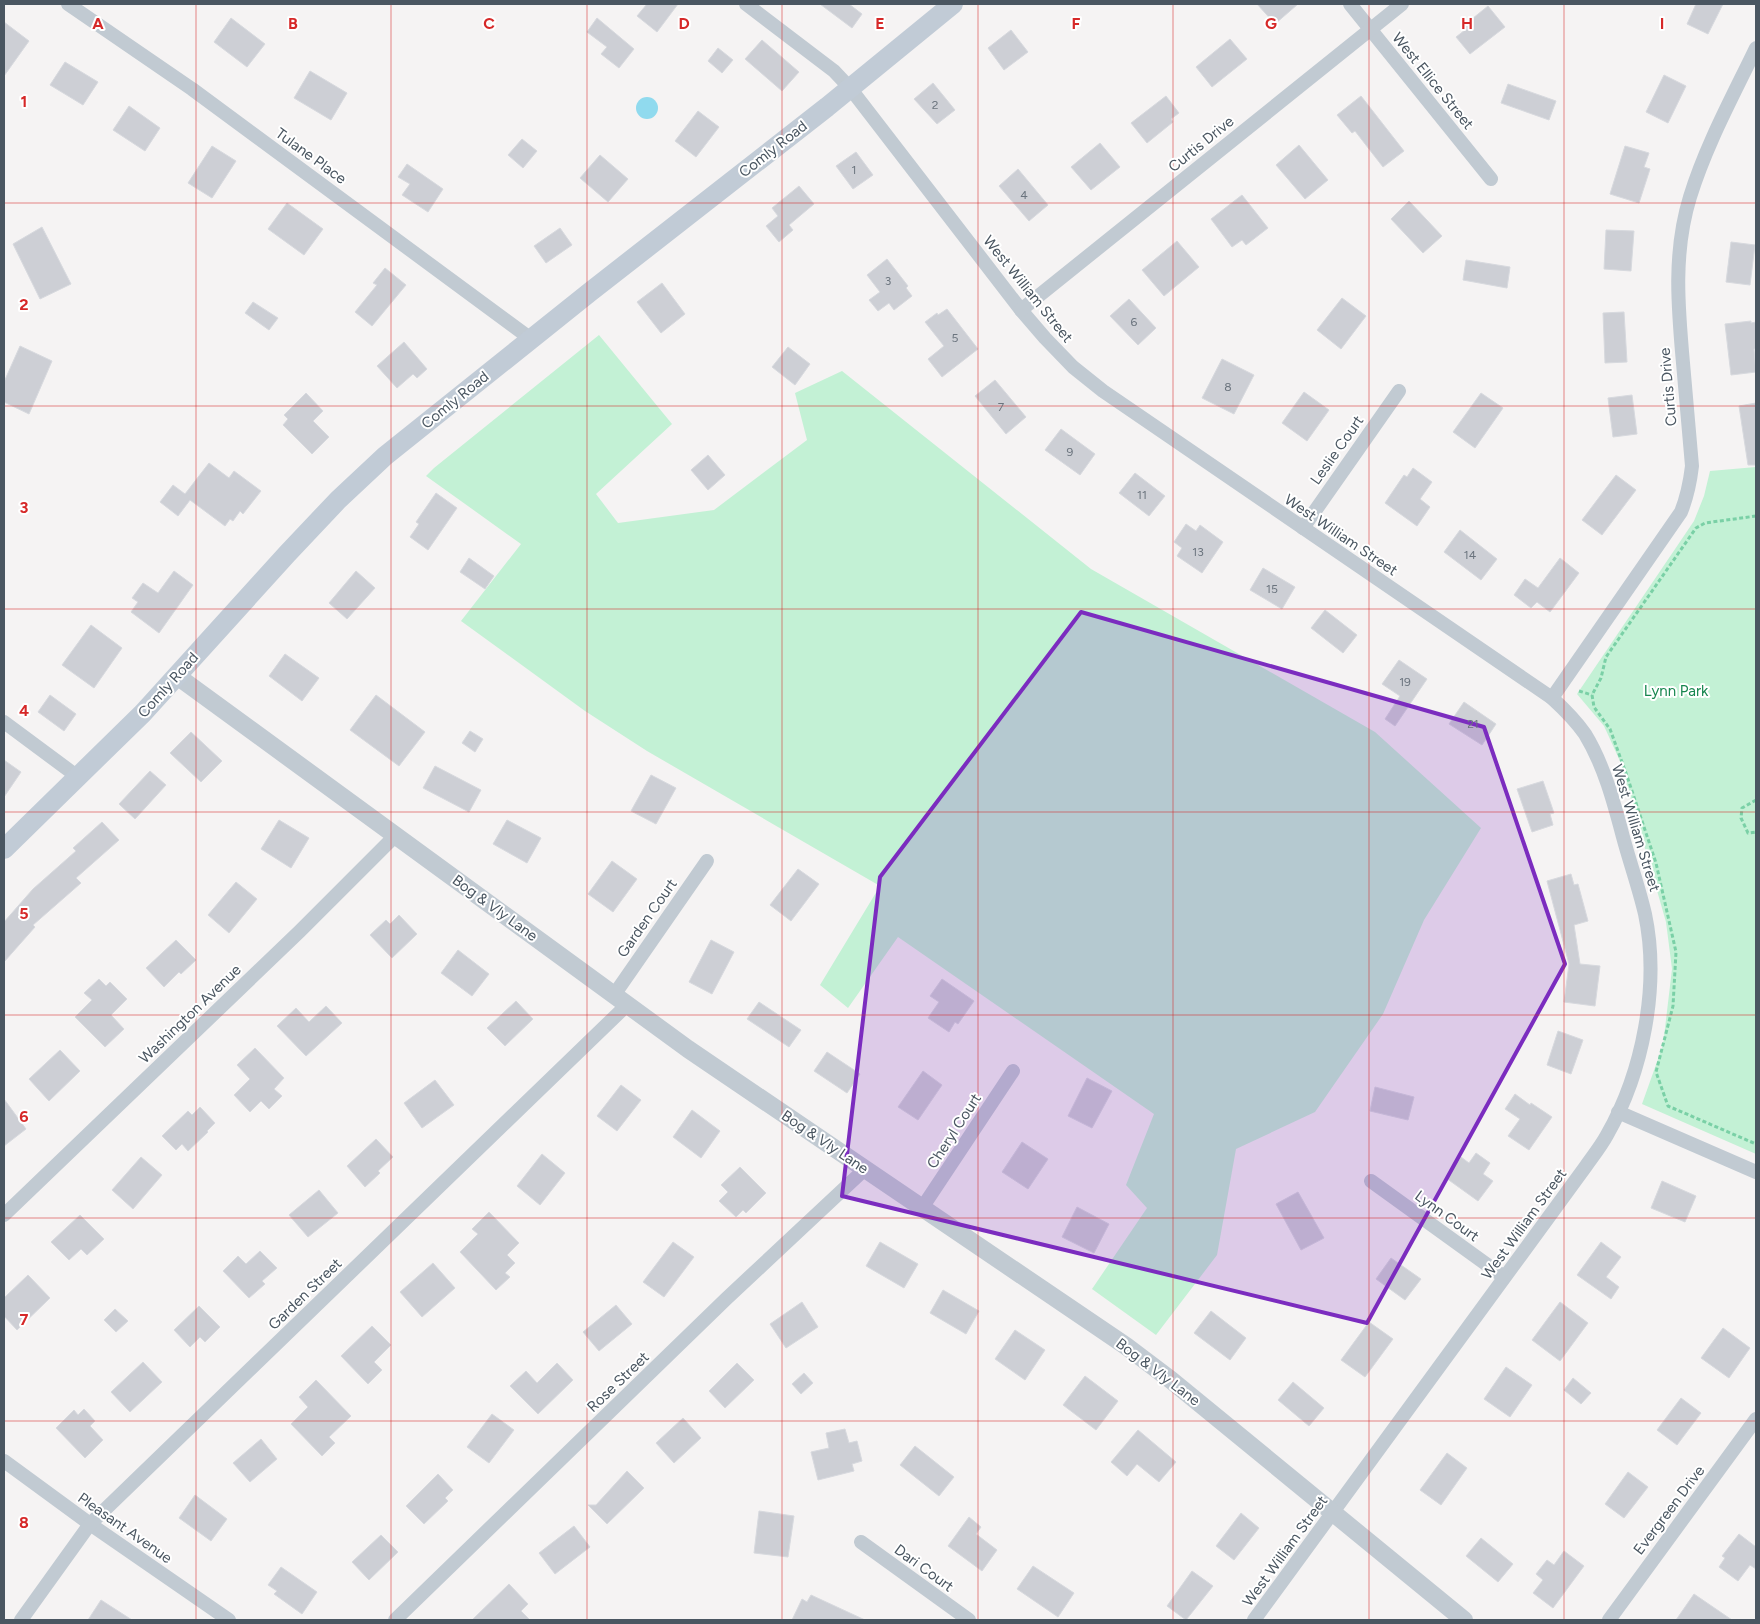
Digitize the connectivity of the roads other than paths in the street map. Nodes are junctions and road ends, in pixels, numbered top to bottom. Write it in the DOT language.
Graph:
graph roads {
  1 [pos="68,4"];
  2 [pos="746,4"];
  3 [pos="953,4"];
  4 [pos="1350,4"];
  5 [pos="1402,4"];
  6 [pos="1370,29"];
  7 [pos="1756,48"];
  8 [pos="850,88"];
  9 [pos="1491,179"];
  10 [pos="1022,310"];
  11 [pos="531,339"];
  12 [pos="1399,390"];
  13 [pos="1303,528"];
  14 [pos="177,676"];
  15 [pos="1552,698"];
  16 [pos="4,722"];
  17 [pos="78,777"];
  18 [pos="396,835"];
  19 [pos="4,849"];
  20 [pos="708,861"];
  21 [pos="621,1000"];
  22 [pos="1013,1071"];
  23 [pos="1618,1112"];
  24 [pos="865,1169"];
  25 [pos="1756,1172"];
  26 [pos="1371,1181"];
  27 [pos="922,1208"];
  28 [pos="4,1215"];
  29 [pos="1504,1277"];
  30 [pos="1756,1419"];
  31 [pos="4,1461"];
  32 [pos="1333,1512"];
  33 [pos="90,1524"];
  34 [pos="861,1542"];
  35 [pos="21,1620"];
  36 [pos="229,1620"];
  37 [pos="395,1620"];
  38 [pos="969,1620"];
  39 [pos="1254,1620"];
  40 [pos="1464,1620"];
  41 [pos="1609,1620"];
  1 -- 11 [label="street, Tulane Place"];
  2 -- 8 [label="street, West William Street"];
  3 -- 8 [label="main road, Comly Road"];
  4 -- 6 [label="street, West Ellice Street"];
  5 -- 6 [label="street, Curtis Drive"];
  6 -- 9 [label="street, West Ellice Street"];
  6 -- 10 [label="street, Curtis Drive"];
  7 -- 15 [label="street, Curtis Drive"];
  8 -- 10 [label="street, West William Street"];
  8 -- 11 [label="main road, Comly Road"];
  10 -- 13 [label="street, West William Street"];
  11 -- 14 [label="main road, Comly Road"];
  12 -- 13 [label="street, Leslie Court"];
  13 -- 15 [label="street, West William Street"];
  14 -- 17 [label="main road, Comly Road"];
  14 -- 18 [label="street, Bog & Vly Lane"];
  15 -- 23 [label="street, West William Street"];
  16 -- 17 [label="street"];
  17 -- 19 [label="main road, Comly Road"];
  18 -- 21 [label="street, Bog & Vly Lane"];
  18 -- 28 [label="street, Washington Avenue"];
  20 -- 21 [label="street, Garden Court"];
  21 -- 24 [label="street, Bog & Vly Lane"];
  21 -- 33 [label="street, Garden Street"];
  22 -- 27 [label="street, Cheryl Court"];
  23 -- 25 [label="street"];
  23 -- 29 [label="street, West William Street"];
  24 -- 27 [label="street, Bog & Vly Lane"];
  24 -- 37 [label="street, Rose Street"];
  26 -- 29 [label="street, Lynn Court"];
  27 -- 32 [label="street, Bog & Vly Lane"];
  29 -- 32 [label="street, West William Street"];
  30 -- 41 [label="street, Evergreen Drive"];
  31 -- 33 [label="street, Pleasant Avenue"];
  32 -- 39 [label="street, West William Street"];
  32 -- 40 [label="street, Bog & Vly Lane"];
  33 -- 35 [label="street, Garden Street"];
  33 -- 36 [label="street, Pleasant Avenue"];
  34 -- 38 [label="street, Dari Court"];
}
